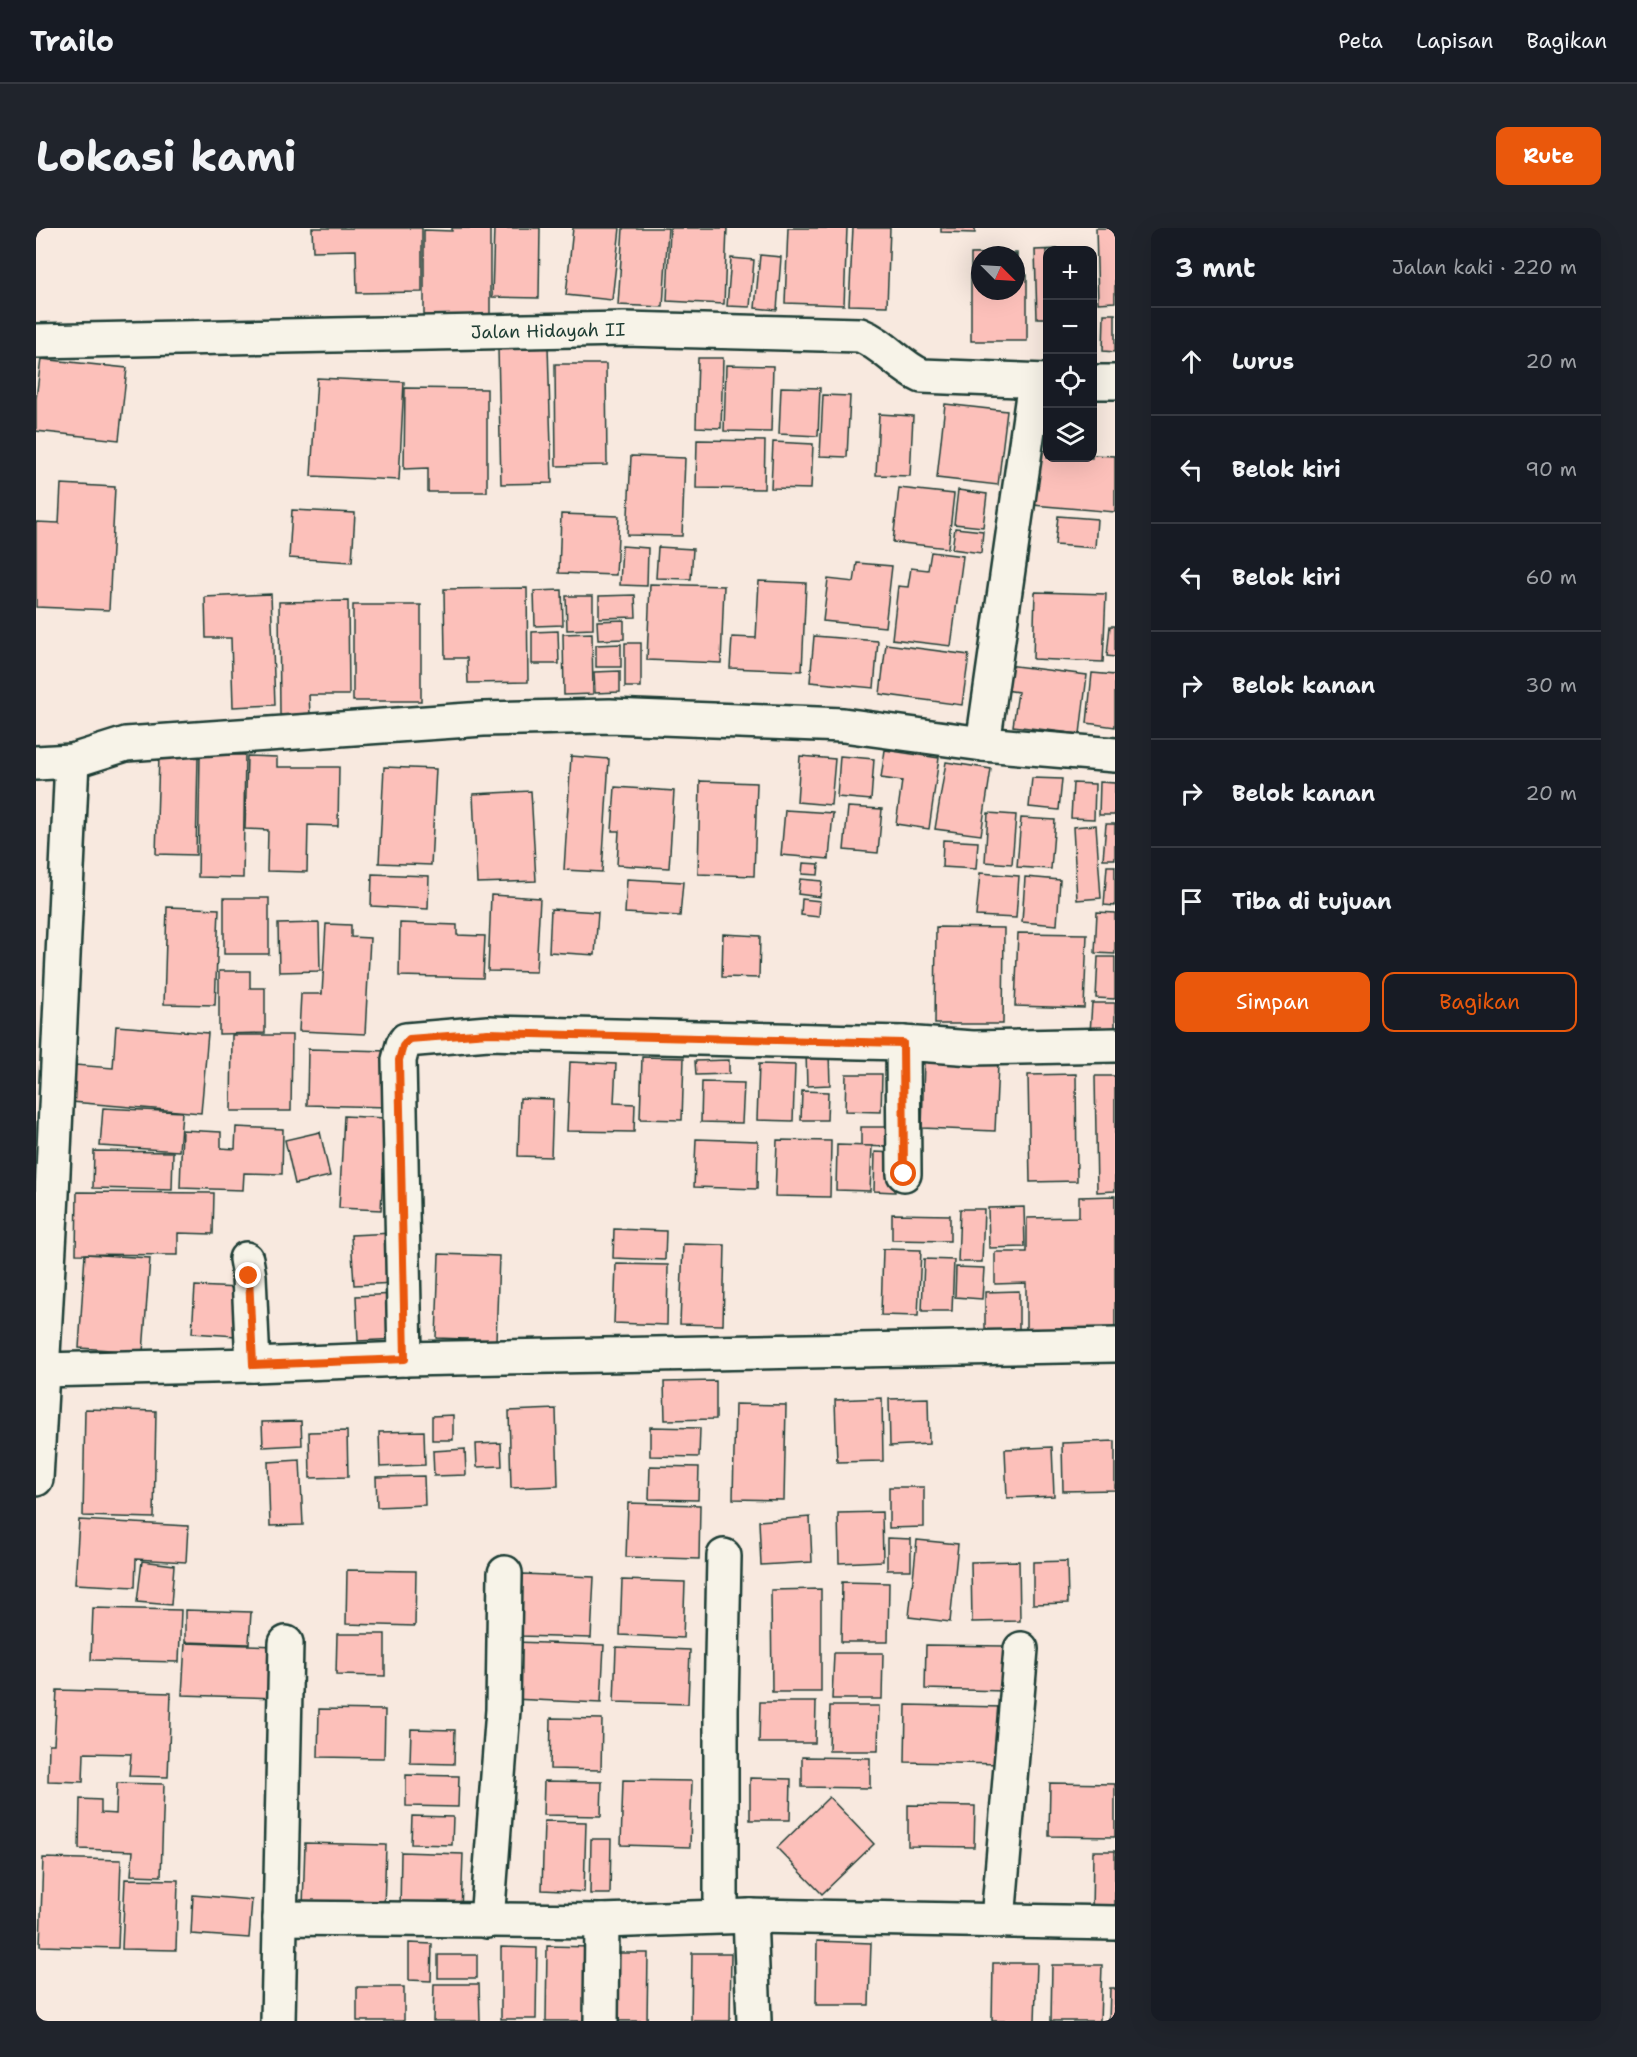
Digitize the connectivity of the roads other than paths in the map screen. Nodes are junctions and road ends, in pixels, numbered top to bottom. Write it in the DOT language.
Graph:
graph roads {
  1 [pos="36,341"];
  2 [pos="1041,381"];
  3 [pos="1097,382"];
  4 [pos="1115,382"];
  5 [pos="983,744"];
  6 [pos="1115,755"];
  7 [pos="72,761"];
  8 [pos="36,763"];
  9 [pos="903,1043"];
  10 [pos="1115,1045"];
  11 [pos="904,1174"];
  12 [pos="246,1259"];
  13 [pos="1115,1345"];
  14 [pos="405,1359"];
  15 [pos="253,1365"];
  16 [pos="41,1370"];
  17 [pos="38,1402"];
  18 [pos="36,1479"];
  19 [pos="724,1556"];
  20 [pos="505,1573"];
  21 [pos="286,1643"];
  22 [pos="1021,1649"];
  23 [pos="736,1916"];
  24 [pos="280,1918"];
  25 [pos="998,1920"];
  26 [pos="487,1921"];
  27 [pos="602,1921"];
  28 [pos="1115,1923"];
  29 [pos="278,2021"];
  30 [pos="601,2021"];
  31 [pos="754,2021"];
  1 -- 2 [label="street, Jalan Hidayah II"];
  2 -- 5 [label="street"];
  3 -- 4 [label="street"];
  5 -- 6 [label="street"];
  5 -- 7 [label="street"];
  7 -- 8 [label="street"];
  7 -- 16 [label="street"];
  9 -- 10 [label="street"];
  9 -- 11 [label="street"];
  9 -- 14 [label="street"];
  12 -- 15 [label="street"];
  13 -- 14 [label="street"];
  14 -- 15 [label="street"];
  15 -- 16 [label="street"];
  16 -- 17 [label="street"];
  17 -- 18 [label="street"];
  19 -- 23 [label="street"];
  20 -- 26 [label="street"];
  21 -- 24 [label="street"];
  22 -- 25 [label="street"];
  23 -- 25 [label="street"];
  23 -- 27 [label="street"];
  23 -- 31 [label="street"];
  24 -- 26 [label="street"];
  24 -- 29 [label="street"];
  25 -- 28 [label="street"];
  26 -- 27 [label="street"];
  27 -- 30 [label="street"];
}
